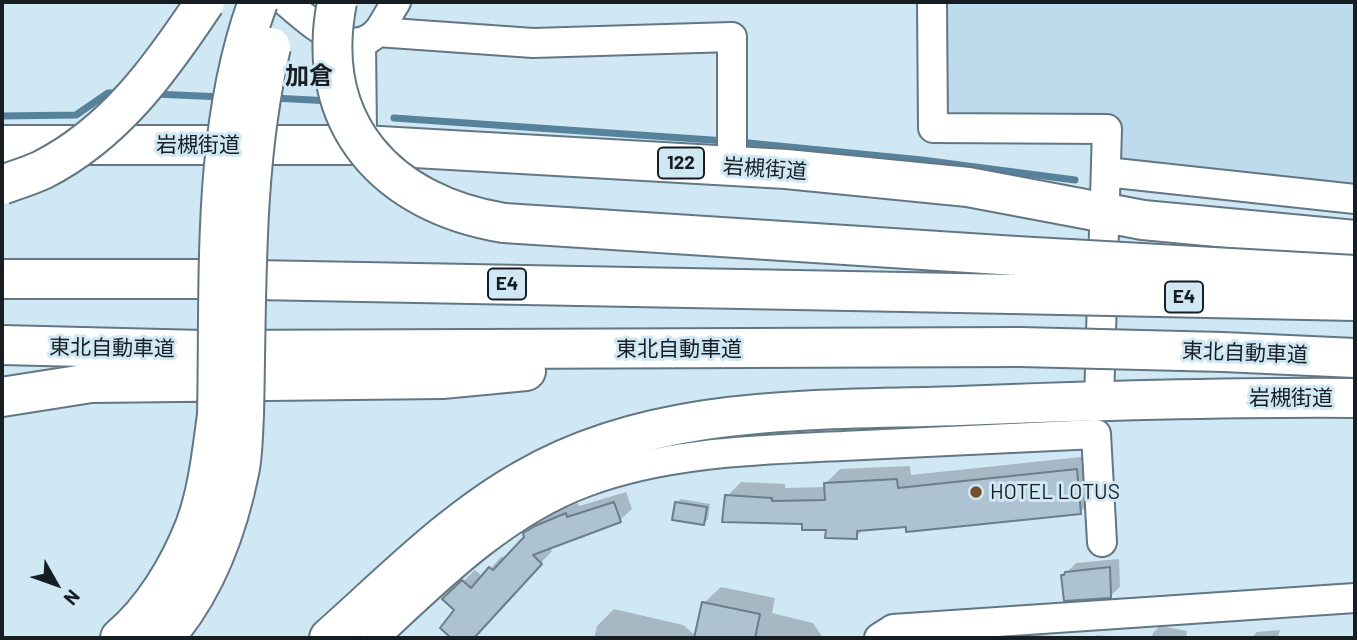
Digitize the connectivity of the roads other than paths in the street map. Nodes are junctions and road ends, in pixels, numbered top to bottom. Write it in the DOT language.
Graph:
graph roads {
  1 [pos="205,2"];
  2 [pos="258,2"];
  3 [pos="285,2"];
  4 [pos="337,2"];
  5 [pos="396,2"];
  6 [pos="932,2"];
  7 [pos="369,37"];
  8 [pos="2,145"];
  9 [pos="362,145"];
  10 [pos="732,166"];
  11 [pos="1107,172"];
  12 [pos="2,185"];
  13 [pos="1355,199"];
  14 [pos="1105,214"];
  15 [pos="1355,240"];
  16 [pos="1355,275"];
  17 [pos="2,279"];
  18 [pos="1355,301"];
  19 [pos="2,345"];
  20 [pos="754,349"];
  21 [pos="1355,358"];
  22 [pos="2,397"];
  23 [pos="1355,398"];
  24 [pos="1099,401"];
  25 [pos="231,415"];
  26 [pos="1102,542"];
  27 [pos="1355,598"];
  28 [pos="120,638"];
  29 [pos="164,638"];
  30 [pos="329,638"];
  31 [pos="374,638"];
  32 [pos="879,638"];
  1 -- 12 [label="highway, bridge"];
  2 -- 25 [label="highway, bridge"];
  3 -- 7 [label="street"];
  3 -- 25 [label="highway, bridge"];
  4 -- 16 [label="highway, bridge"];
  5 -- 7 [label="street"];
  6 -- 11 [label="street"];
  7 -- 9 [label="street"];
  7 -- 10 [label="street"];
  8 -- 9 [label="highway, 岩槻街道 / 122"];
  9 -- 10 [label="highway, 岩槻街道 / 122"];
  10 -- 14 [label="highway, 岩槻街道 / 122"];
  11 -- 13 [label="street"];
  11 -- 14 [label="street"];
  14 -- 15 [label="highway, 岩槻街道 / 122"];
  14 -- 24 [label="street"];
  17 -- 18 [label="highway, E4, bridge"];
  19 -- 20 [label="highway, 東北自動車道"];
  20 -- 21 [label="highway, 東北自動車道, bridge"];
  20 -- 22 [label="highway"];
  23 -- 24 [label="highway, 岩槻街道"];
  24 -- 30 [label="highway, 岩槻街道"];
  25 -- 28 [label="highway"];
  25 -- 29 [label="highway"];
  26 -- 31 [label="street"];
  27 -- 32 [label="street"];
}
